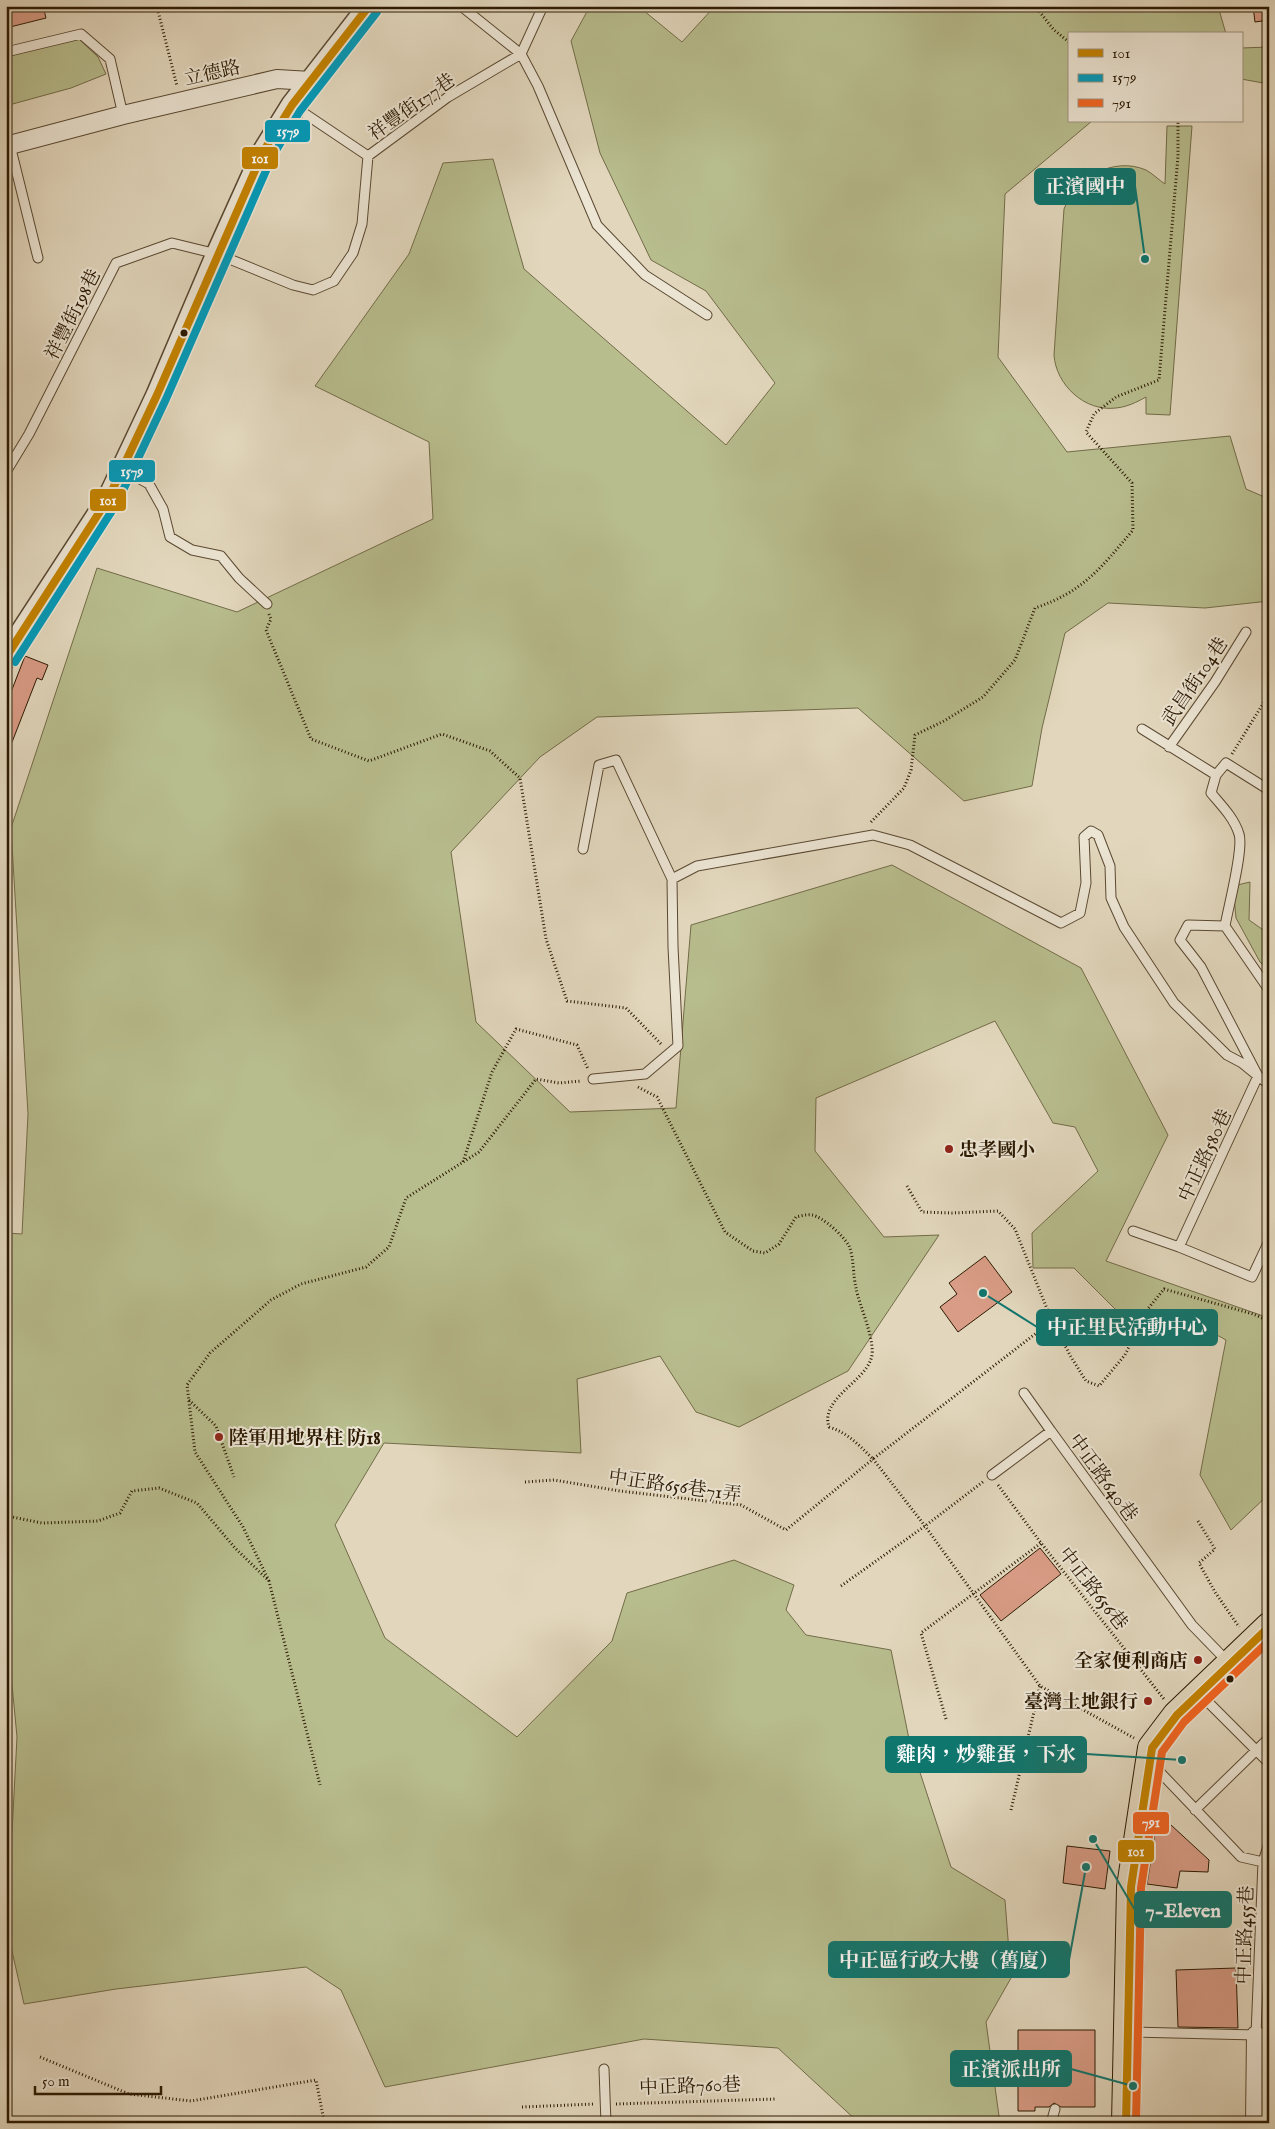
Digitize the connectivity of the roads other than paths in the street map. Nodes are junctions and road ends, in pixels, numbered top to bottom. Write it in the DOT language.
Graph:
graph roads {
  1 [pos="369,6"];
  2 [pos="461,6"];
  3 [pos="543,6"];
  4 [pos="6,52"];
  5 [pos="522,54"];
  6 [pos="311,81"];
  7 [pos="292,105"];
  8 [pos="123,115"];
  9 [pos="8,146"];
  10 [pos="368,156"];
  11 [pos="217,254"];
  12 [pos="38,258"];
  13 [pos="707,315"];
  14 [pos="122,469"];
  15 [pos="6,472"];
  16 [pos="267,604"];
  17 [pos="1246,632"];
  18 [pos="6,658"];
  19 [pos="1142,729"];
  20 [pos="1169,747"];
  21 [pos="1216,775"];
  22 [pos="1269,790"];
  23 [pos="583,849"];
  24 [pos="672,879"];
  25 [pos="1225,926"];
  26 [pos="1269,990"];
  27 [pos="1258,1076"];
  28 [pos="593,1079"];
  29 [pos="1269,1084"];
  30 [pos="1133,1231"];
  31 [pos="1269,1241"];
  32 [pos="1180,1247"];
  33 [pos="1024,1394"];
  34 [pos="1051,1431"];
  35 [pos="992,1475"];
  36 [pos="1260,1636"];
  37 [pos="1230,1664"];
  38 [pos="1200,1693"];
  39 [pos="1269,1738"];
  40 [pos="1256,1750"];
  41 [pos="1150,1754"];
  42 [pos="1269,1763"];
  43 [pos="1194,1810"];
  44 [pos="1269,1843"];
  45 [pos="1263,1862"];
  46 [pos="1126,2032"];
  47 [pos="1256,2035"];
  48 [pos="604,2069"];
  49 [pos="1055,2110"];
  50 [pos="606,2123"];
  51 [pos="1051,2123"];
  52 [pos="1126,2123"];
  53 [pos="1255,2123"];
  1 -- 6 [label="street"];
  2 -- 5 [label="lane"];
  3 -- 5 [label="lane"];
  4 -- 8 [label="lane"];
  5 -- 10 [label="lane, 祥豐街177巷"];
  5 -- 13 [label="lane"];
  6 -- 7 [label="street"];
  6 -- 8 [label="street, 立德路"];
  7 -- 10 [label="lane"];
  7 -- 11 [label="street"];
  8 -- 9 [label="street, 立德路"];
  9 -- 12 [label="lane"];
  10 -- 11 [label="lane, 祥豐街177巷"];
  11 -- 14 [label="street"];
  11 -- 15 [label="lane, 祥豐街198巷"];
  14 -- 16 [label="lane"];
  14 -- 18 [label="street"];
  17 -- 20 [label="lane, 武昌街104巷"];
  19 -- 20 [label="lane"];
  20 -- 21 [label="lane"];
  21 -- 22 [label="lane"];
  21 -- 25 [label="lane"];
  23 -- 24 [label="lane"];
  24 -- 27 [label="lane"];
  24 -- 28 [label="lane"];
  25 -- 26 [label="lane"];
  25 -- 27 [label="lane"];
  27 -- 29 [label="lane"];
  27 -- 32 [label="lane, 中正路580巷"];
  30 -- 32 [label="lane"];
  31 -- 32 [label="lane"];
  33 -- 34 [label="lane"];
  34 -- 35 [label="lane, 中正路640巷"];
  34 -- 37 [label="lane, 中正路640巷"];
  36 -- 37 [label="main road"];
  37 -- 38 [label="main road"];
  38 -- 40 [label="lane"];
  38 -- 41 [label="main road"];
  39 -- 40 [label="lane"];
  40 -- 42 [label="lane"];
  40 -- 43 [label="lane"];
  41 -- 43 [label="lane, 中正路455巷"];
  41 -- 46 [label="main road"];
  43 -- 45 [label="lane, 中正路455巷"];
  44 -- 45 [label="lane"];
  45 -- 47 [label="lane, 中正路455巷"];
  46 -- 47 [label="lane"];
  46 -- 52 [label="main road"];
  47 -- 53 [label="street"];
  48 -- 50 [label="lane"];
  49 -- 51 [label="lane"];
}
